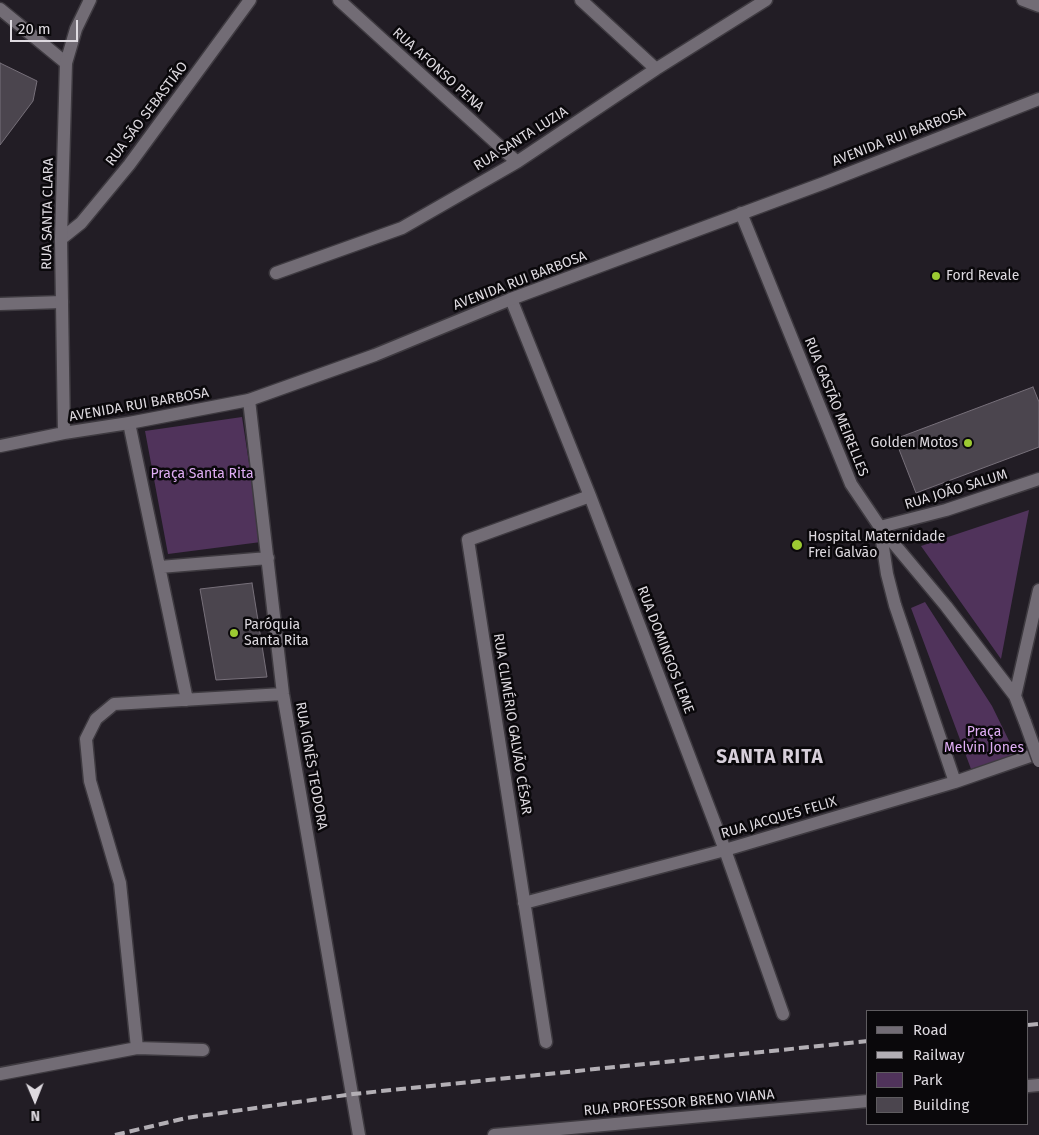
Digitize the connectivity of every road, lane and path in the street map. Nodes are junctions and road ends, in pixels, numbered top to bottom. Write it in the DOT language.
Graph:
graph roads {
  1 [pos="90,0"];
  2 [pos="250,0"];
  3 [pos="339,0"];
  4 [pos="581,0"];
  5 [pos="766,0"];
  6 [pos="1023,0"];
  7 [pos="1039,6"];
  8 [pos="0,9"];
  9 [pos="66,62"];
  10 [pos="656,69"];
  11 [pos="1039,99"];
  12 [pos="517,162"];
  13 [pos="741,214"];
  14 [pos="61,240"];
  15 [pos="276,273"];
  16 [pos="511,299"];
  17 [pos="62,302"];
  18 [pos="0,304"];
  19 [pos="249,400"];
  20 [pos="129,423"];
  21 [pos="64,433"];
  22 [pos="0,446"];
  23 [pos="1039,479"];
  24 [pos="590,496"];
  25 [pos="880,528"];
  26 [pos="268,558"];
  27 [pos="160,567"];
  28 [pos="1039,590"];
  29 [pos="284,694"];
  30 [pos="1015,696"];
  31 [pos="187,700"];
  32 [pos="1039,753"];
  33 [pos="1039,761"];
  34 [pos="955,782"];
  35 [pos="725,850"];
  36 [pos="524,903"];
  37 [pos="783,1014"];
  38 [pos="546,1042"];
  39 [pos="137,1048"];
  40 [pos="203,1050"];
  41 [pos="0,1074"];
  42 [pos="866,1101"];
  43 [pos="359,1135"];
  44 [pos="494,1135"];
  1 -- 9 [label="street, RUA SANTA CLARA"];
  2 -- 14 [label="street, RUA SÃO SEBASTIÃO"];
  3 -- 12 [label="street, RUA AFONSO PENA"];
  4 -- 10 [label="street"];
  5 -- 10 [label="street, RUA SANTA LUZIA"];
  6 -- 7 [label="street"];
  8 -- 9 [label="street"];
  9 -- 14 [label="street, RUA SANTA CLARA"];
  10 -- 12 [label="street, RUA SANTA LUZIA"];
  11 -- 13 [label="street, AVENIDA RUI BARBOSA"];
  12 -- 15 [label="street, RUA SANTA LUZIA"];
  13 -- 16 [label="street, AVENIDA RUI BARBOSA"];
  13 -- 25 [label="street, RUA GASTÃO MEIRELLES"];
  14 -- 17 [label="street, RUA SANTA CLARA"];
  16 -- 19 [label="street, AVENIDA RUI BARBOSA"];
  16 -- 24 [label="street, RUA DOMINGOS LEME"];
  17 -- 18 [label="street"];
  17 -- 21 [label="street, RUA SANTA CLARA"];
  19 -- 20 [label="street, AVENIDA RUI BARBOSA"];
  19 -- 26 [label="street, RUA IGNÊS TEODORA"];
  20 -- 21 [label="street, AVENIDA RUI BARBOSA"];
  20 -- 27 [label="street"];
  21 -- 22 [label="street, AVENIDA RUI BARBOSA"];
  23 -- 25 [label="street, RUA JOÃO SALUM"];
  24 -- 35 [label="street, RUA DOMINGOS LEME"];
  24 -- 36 [label="street, RUA CLIMÉRIO GALVÃO CÉSAR"];
  25 -- 30 [label="street"];
  25 -- 34 [label="street, RUA GASTÃO MEIRELLES"];
  26 -- 27 [label="street"];
  26 -- 29 [label="street, RUA IGNÊS TEODORA"];
  27 -- 31 [label="street"];
  28 -- 30 [label="street"];
  29 -- 31 [label="street"];
  29 -- 43 [label="street, RUA IGNÊS TEODORA"];
  30 -- 33 [label="street, bridge"];
  31 -- 39 [label="street"];
  32 -- 34 [label="street, RUA JACQUES FELIX"];
  34 -- 35 [label="street, RUA JACQUES FELIX"];
  35 -- 36 [label="street, RUA JACQUES FELIX"];
  35 -- 37 [label="street, RUA DOMINGOS LEME"];
  36 -- 38 [label="street, RUA CLIMÉRIO GALVÃO CÉSAR"];
  39 -- 40 [label="street"];
  39 -- 41 [label="street"];
  42 -- 44 [label="street, RUA PROFESSOR BRENO VIANA"];
}
